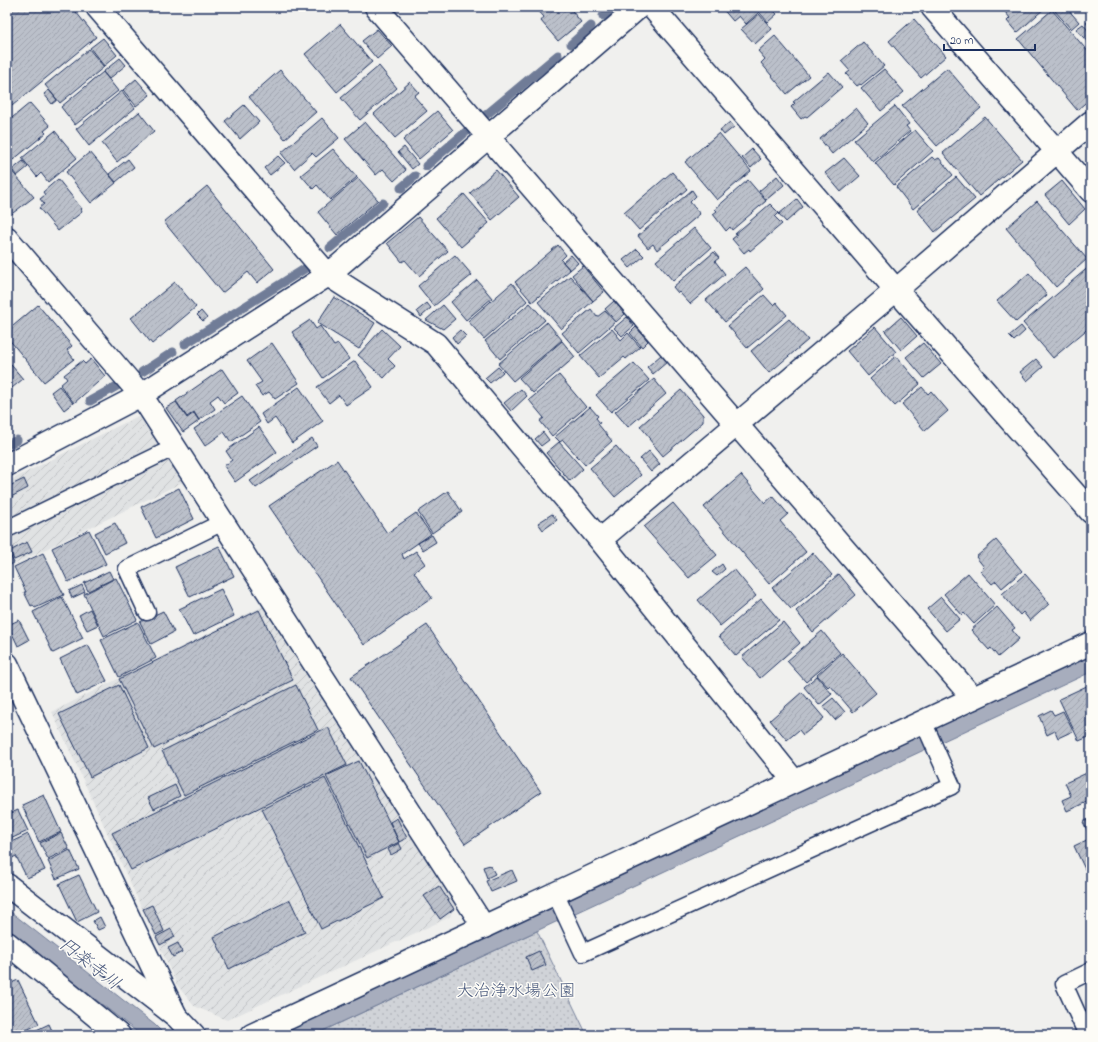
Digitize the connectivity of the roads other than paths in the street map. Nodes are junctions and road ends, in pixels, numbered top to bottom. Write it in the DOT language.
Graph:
graph roads {
  1 [pos="97,7"];
  2 [pos="376,7"];
  3 [pos="639,7"];
  4 [pos="652,7"];
  5 [pos="932,7"];
  6 [pos="1091,122"];
  7 [pos="488,137"];
  8 [pos="1057,151"];
  9 [pos="1091,191"];
  10 [pos="7,238"];
  11 [pos="328,274"];
  12 [pos="896,290"];
  13 [pos="141,395"];
  14 [pos="737,425"];
  15 [pos="175,447"];
  16 [pos="7,465"];
  17 [pos="1091,512"];
  18 [pos="223,522"];
  19 [pos="11,527"];
  20 [pos="600,540"];
  21 [pos="147,612"];
  22 [pos="1091,643"];
  23 [pos="7,664"];
  24 [pos="973,698"];
  25 [pos="925,726"];
  26 [pos="794,781"];
  27 [pos="7,885"];
  28 [pos="557,898"];
  29 [pos="484,927"];
  30 [pos="7,943"];
  31 [pos="16,961"];
  32 [pos="1091,971"];
  33 [pos="176,1016"];
  34 [pos="119,1035"];
  35 [pos="194,1035"];
  36 [pos="252,1035"];
  37 [pos="1087,1035"];
  1 -- 11 [label="street"];
  2 -- 7 [label="street"];
  3 -- 7 [label="street"];
  4 -- 12 [label="street"];
  5 -- 8 [label="street"];
  6 -- 8 [label="street"];
  7 -- 11 [label="street"];
  7 -- 14 [label="street"];
  8 -- 9 [label="street"];
  8 -- 12 [label="street"];
  10 -- 13 [label="street"];
  11 -- 13 [label="street"];
  11 -- 20 [label="street"];
  12 -- 14 [label="street"];
  12 -- 17 [label="street"];
  13 -- 15 [label="street"];
  13 -- 16 [label="street"];
  14 -- 20 [label="street"];
  14 -- 24 [label="street"];
  15 -- 18 [label="street"];
  15 -- 19 [label="lane"];
  18 -- 21 [label="lane"];
  18 -- 29 [label="street"];
  20 -- 26 [label="street"];
  22 -- 24 [label="street"];
  23 -- 33 [label="street"];
  24 -- 25 [label="street"];
  25 -- 26 [label="street"];
  25 -- 28 [label="lane"];
  26 -- 28 [label="street"];
  27 -- 33 [label="street"];
  28 -- 29 [label="street"];
  29 -- 36 [label="street"];
  30 -- 31 [label="street"];
  31 -- 34 [label="street"];
  32 -- 37 [label="lane"];
  33 -- 35 [label="street"];
}
